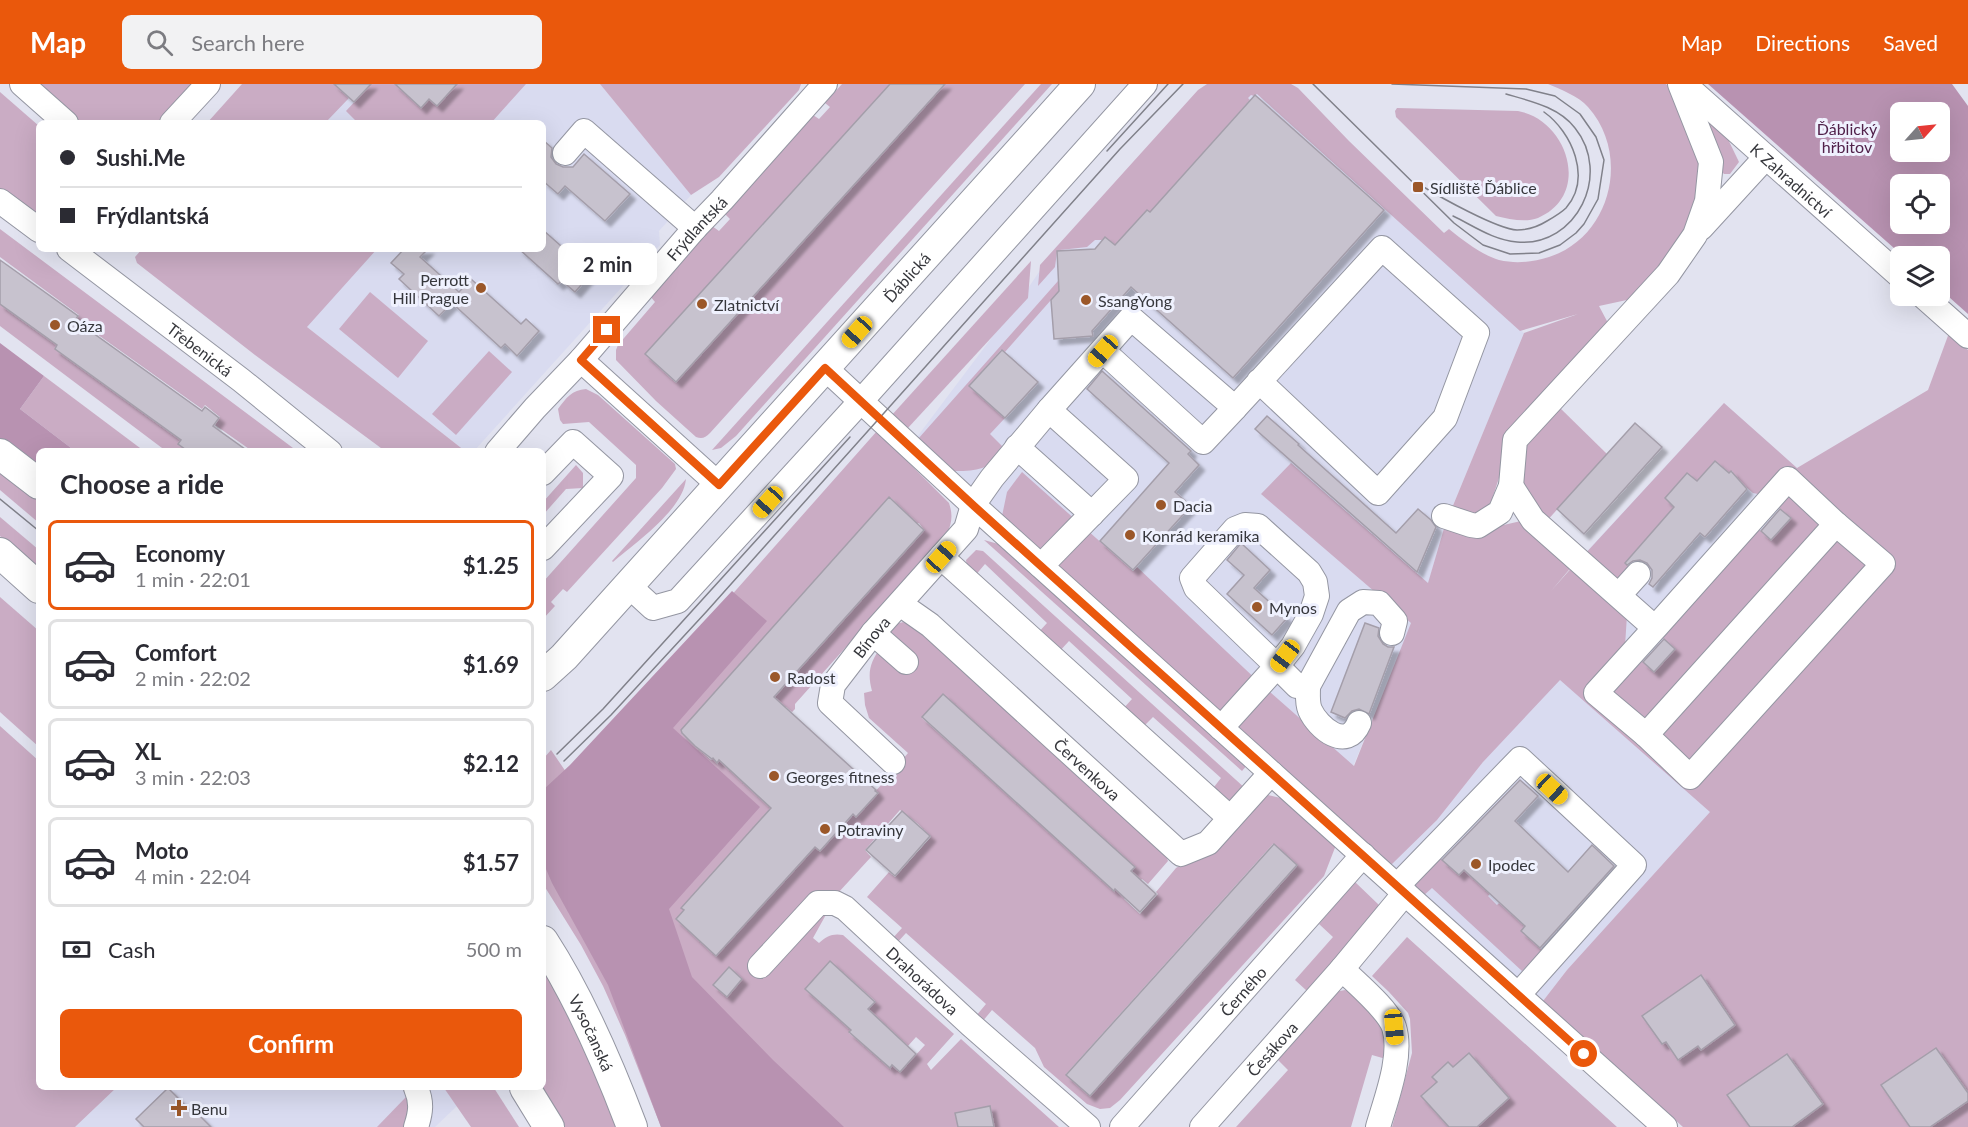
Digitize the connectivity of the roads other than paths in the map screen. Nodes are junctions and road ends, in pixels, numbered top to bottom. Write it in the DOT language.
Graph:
graph roads {
  1 [pos="22,84"];
  2 [pos="208,84"];
  3 [pos="825,84"];
  4 [pos="1080,84"];
  5 [pos="1145,84"];
  6 [pos="1682,84"];
  7 [pos="63,120"];
  8 [pos="175,120"];
  9 [pos="565,153"];
  10 [pos="1766,157"];
  11 [pos="0,201"];
  12 [pos="36,228"];
  13 [pos="695,228"];
  14 [pos="1695,235"];
  15 [pos="73,252"];
  16 [pos="1890,267"];
  17 [pos="1934,306"];
  18 [pos="1968,336"];
  19 [pos="1103,351"];
  20 [pos="581,360"];
  21 [pos="825,368"];
  22 [pos="1259,381"];
  23 [pos="861,401"];
  24 [pos="1234,408"];
  25 [pos="1049,410"];
  26 [pos="1017,447"];
  27 [pos="325,448"];
  28 [pos="500,448"];
  29 [pos="0,454"];
  30 [pos="546,470"];
  31 [pos="36,482"];
  32 [pos="719,485"];
  33 [pos="1511,486"];
  34 [pos="974,506"];
  35 [pos="1092,514"];
  36 [pos="1444,516"];
  37 [pos="1836,524"];
  38 [pos="546,545"];
  39 [pos="0,554"];
  40 [pos="941,557"];
  41 [pos="1041,566"];
  42 [pos="1638,574"];
  43 [pos="36,585"];
  44 [pos="628,586"];
  45 [pos="1619,595"];
  46 [pos="900,604"];
  47 [pos="1655,628"];
  48 [pos="873,633"];
  49 [pos="1392,633"];
  50 [pos="906,662"];
  51 [pos="1277,666"];
  52 [pos="554,667"];
  53 [pos="546,682"];
  54 [pos="1308,686"];
  55 [pos="1359,723"];
  56 [pos="1221,728"];
  57 [pos="1646,735"];
  58 [pos="893,762"];
  59 [pos="1271,772"];
  60 [pos="1230,818"];
  61 [pos="1363,855"];
  62 [pos="1401,890"];
  63 [pos="546,947"];
  64 [pos="760,966"];
  65 [pos="1342,969"];
  66 [pos="1518,995"];
  67 [pos="417,1090"];
  68 [pos="526,1090"];
  69 [pos="417,1127"];
  70 [pos="549,1127"];
  71 [pos="632,1127"];
  72 [pos="1088,1127"];
  73 [pos="1122,1127"];
  74 [pos="1202,1127"];
  75 [pos="1378,1127"];
  76 [pos="1665,1127"];
  1 -- 7 [label="street"];
  2 -- 8 [label="street"];
  3 -- 13 [label="street, Frýdlantská"];
  4 -- 21 [label="main road, Ďáblická"];
  5 -- 23 [label="street"];
  6 -- 10 [label="street, K Zahradnictví"];
  6 -- 14 [label="street"];
  9 -- 13 [label="street"];
  10 -- 14 [label="street"];
  10 -- 16 [label="street, K Zahradnictví"];
  11 -- 12 [label="street"];
  13 -- 20 [label="street, Frýdlantská"];
  14 -- 33 [label="street"];
  15 -- 27 [label="street, Třebenická"];
  17 -- 18 [label="street"];
  19 -- 24 [label="street, Bínova"];
  19 -- 24 [label="street"];
  19 -- 25 [label="street, Bínova"];
  20 -- 28 [label="street, Frýdlantská"];
  20 -- 32 [label="street"];
  21 -- 23 [label="street"];
  21 -- 32 [label="main road, Ďáblická"];
  22 -- 22 [label="street"];
  22 -- 24 [label="street"];
  23 -- 34 [label="street"];
  23 -- 44 [label="street"];
  25 -- 26 [label="street, Bínova"];
  25 -- 35 [label="street"];
  26 -- 34 [label="street, Bínova"];
  26 -- 35 [label="street"];
  29 -- 31 [label="main road"];
  30 -- 38 [label="street"];
  32 -- 44 [label="main road, Ďáblická"];
  33 -- 36 [label="street"];
  33 -- 45 [label="street"];
  34 -- 40 [label="street, Bínova"];
  34 -- 41 [label="street"];
  35 -- 41 [label="street"];
  37 -- 47 [label="street"];
  37 -- 57 [label="street"];
  37 -- 57 [label="street"];
  39 -- 43 [label="main road"];
  40 -- 46 [label="street, Bínova"];
  40 -- 60 [label="street"];
  41 -- 56 [label="street"];
  42 -- 45 [label="street"];
  44 -- 52 [label="main road, Ďáblická"];
  45 -- 47 [label="street"];
  46 -- 48 [label="street, Bínova"];
  46 -- 60 [label="street, Červenkova"];
  47 -- 57 [label="street"];
  48 -- 50 [label="street"];
  48 -- 58 [label="street, Bínova"];
  49 -- 54 [label="street"];
  51 -- 51 [label="street"];
  51 -- 54 [label="street"];
  51 -- 56 [label="street"];
  52 -- 53 [label="main road, Ďáblická"];
  54 -- 55 [label="street"];
  56 -- 59 [label="street"];
  59 -- 60 [label="street, Červenkova"];
  59 -- 61 [label="street"];
  61 -- 62 [label="street"];
  61 -- 73 [label="street, Černého"];
  62 -- 65 [label="street, Česákova"];
  62 -- 66 [label="street"];
  62 -- 66 [label="street, Česákova"];
  63 -- 71 [label="main road, Vysočanská"];
  64 -- 72 [label="street, Drahorádova"];
  65 -- 74 [label="street, Česákova"];
  65 -- 75 [label="street"];
  66 -- 76 [label="street"];
  67 -- 69 [label="street"];
  68 -- 70 [label="main road"];
}
